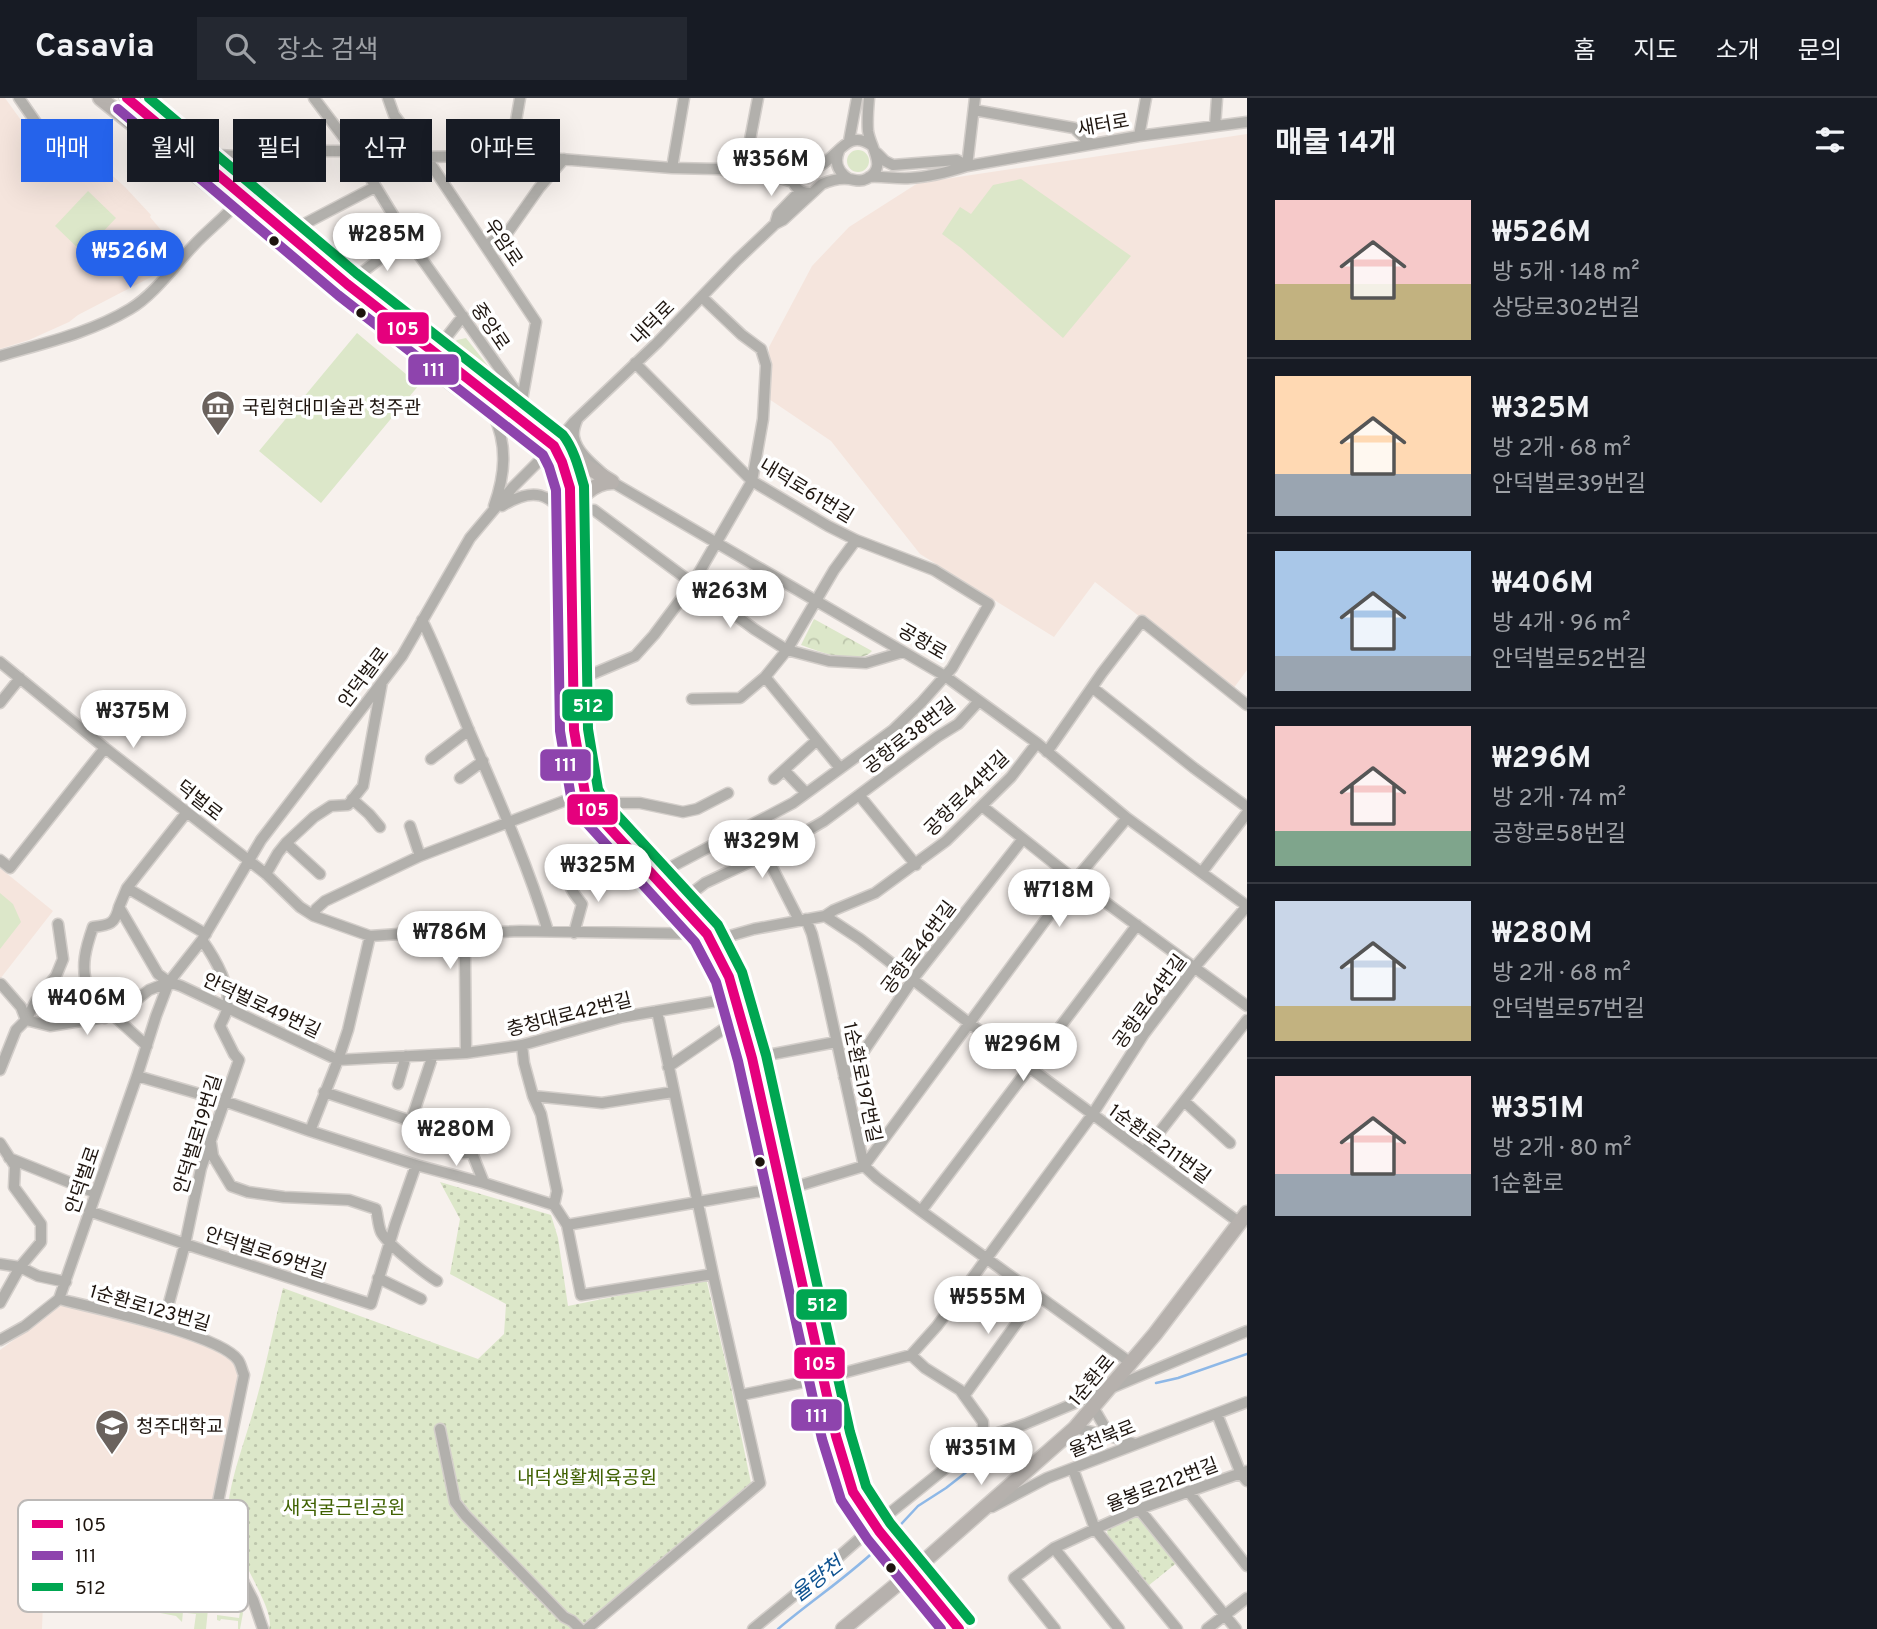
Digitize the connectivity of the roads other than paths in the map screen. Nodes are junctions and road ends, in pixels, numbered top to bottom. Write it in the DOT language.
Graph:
graph roads {
  1 [pos="19,98"];
  2 [pos="100,98"];
  3 [pos="127,98"];
  4 [pos="314,98"];
  5 [pos="388,98"];
  6 [pos="520,98"];
  7 [pos="684,98"];
  8 [pos="758,98"];
  9 [pos="858,98"];
  10 [pos="869,98"];
  11 [pos="975,98"];
  12 [pos="1146,98"];
  13 [pos="1217,98"];
  14 [pos="974,110"];
  15 [pos="34,119"];
  16 [pos="153,119"];
  17 [pos="397,119"];
  18 [pos="516,119"];
  19 [pos="1247,122"];
  20 [pos="1215,126"];
  21 [pos="340,132"];
  22 [pos="1139,136"];
  23 [pos="849,141"];
  24 [pos="1091,144"];
  25 [pos="874,149"];
  26 [pos="839,151"];
  27 [pos="560,159"];
  28 [pos="564,159"];
  29 [pos="432,166"];
  30 [pos="746,166"];
  31 [pos="967,166"];
  32 [pos="672,168"];
  33 [pos="717,169"];
  34 [pos="798,170"];
  35 [pos="869,177"];
  36 [pos="849,179"];
  37 [pos="219,180"];
  38 [pos="249,182"];
  39 [pos="373,182"];
  40 [pos="376,187"];
  41 [pos="801,189"];
  42 [pos="239,200"];
  43 [pos="287,233"];
  44 [pos="407,238"];
  45 [pos="486,245"];
  46 [pos="347,284"];
  47 [pos="702,297"];
  48 [pos="463,316"];
  49 [pos="434,354"];
  50 [pos="0,356"];
  51 [pos="635,363"];
  52 [pos="522,400"];
  53 [pos="493,414"];
  54 [pos="576,420"];
  55 [pos="520,421"];
  56 [pos="554,446"];
  57 [pos="752,481"];
  58 [pos="612,482"];
  59 [pos="491,513"];
  60 [pos="571,517"];
  61 [pos="856,540"];
  62 [pos="716,542"];
  63 [pos="693,583"];
  64 [pos="815,601"];
  65 [pos="422,620"];
  66 [pos="787,650"];
  67 [pos="903,652"];
  68 [pos="0,662"];
  69 [pos="573,673"];
  70 [pos="945,676"];
  71 [pos="765,677"];
  72 [pos="20,678"];
  73 [pos="383,680"];
  74 [pos="1093,688"];
  75 [pos="692,699"];
  76 [pos="979,701"];
  77 [pos="0,702"];
  78 [pos="1247,705"];
  79 [pos="469,730"];
  80 [pos="817,740"];
  81 [pos="1037,743"];
  82 [pos="105,748"];
  83 [pos="1047,752"];
  84 [pos="431,759"];
  85 [pos="483,761"];
  86 [pos="840,768"];
  87 [pos="784,770"];
  88 [pos="460,778"];
  89 [pos="774,779"];
  90 [pos="585,793"];
  91 [pos="728,793"];
  92 [pos="806,793"];
  93 [pos="859,795"];
  94 [pos="352,799"];
  95 [pos="592,806"];
  96 [pos="982,806"];
  97 [pos="1247,807"];
  98 [pos="187,812"];
  99 [pos="1247,813"];
  100 [pos="1127,818"];
  101 [pos="510,822"];
  102 [pos="274,824"];
  103 [pos="410,826"];
  104 [pos="751,826"];
  105 [pos="380,827"];
  106 [pos="1023,840"];
  107 [pos="288,841"];
  108 [pos="767,855"];
  109 [pos="420,856"];
  110 [pos="0,860"];
  111 [pos="248,860"];
  112 [pos="916,864"];
  113 [pos="569,871"];
  114 [pos="1202,872"];
  115 [pos="266,874"];
  116 [pos="320,874"];
  117 [pos="657,878"];
  118 [pos="1075,880"];
  119 [pos="127,888"];
  120 [pos="679,903"];
  121 [pos="1247,906"];
  122 [pos="119,907"];
  123 [pos="314,916"];
  124 [pos="825,916"];
  125 [pos="802,919"];
  126 [pos="58,924"];
  127 [pos="1137,925"];
  128 [pos="548,932"];
  129 [pos="574,933"];
  130 [pos="460,934"];
  131 [pos="370,936"];
  132 [pos="204,937"];
  133 [pos="709,937"];
  134 [pos="1194,968"];
  135 [pos="913,979"];
  136 [pos="169,982"];
  137 [pos="1,984"];
  138 [pos="735,998"];
  139 [pos="1247,1006"];
  140 [pos="227,1009"];
  141 [pos="657,1011"];
  142 [pos="109,1017"];
  143 [pos="741,1017"];
  144 [pos="26,1020"];
  145 [pos="1247,1020"];
  146 [pos="969,1023"];
  147 [pos="5,1042"];
  148 [pos="836,1042"];
  149 [pos="523,1045"];
  150 [pos="147,1046"];
  151 [pos="466,1053"];
  152 [pos="433,1055"];
  153 [pos="406,1056"];
  154 [pos="752,1058"];
  155 [pos="338,1060"];
  156 [pos="668,1068"];
  157 [pos="1029,1068"];
  158 [pos="0,1070"];
  159 [pos="137,1076"];
  160 [pos="844,1077"];
  161 [pos="398,1084"];
  162 [pos="673,1092"];
  163 [pos="324,1093"];
  164 [pos="533,1096"];
  165 [pos="224,1101"];
  166 [pos="1184,1101"];
  167 [pos="1092,1115"];
  168 [pos="411,1121"];
  169 [pos="310,1131"];
  170 [pos="211,1140"];
  171 [pos="0,1143"];
  172 [pos="1230,1143"];
  173 [pos="1144,1153"];
  174 [pos="9,1158"];
  175 [pos="416,1165"];
  176 [pos="864,1166"];
  177 [pos="484,1183"];
  178 [pos="782,1190"];
  179 [pos="96,1193"];
  180 [pos="698,1202"];
  181 [pos="554,1205"];
  182 [pos="89,1211"];
  183 [pos="921,1211"];
  184 [pos="1243,1218"];
  185 [pos="567,1225"];
  186 [pos="390,1242"];
  187 [pos="185,1244"];
  188 [pos="987,1258"];
  189 [pos="0,1264"];
  190 [pos="20,1267"];
  191 [pos="713,1274"];
  192 [pos="379,1278"];
  193 [pos="437,1281"];
  194 [pos="66,1282"];
  195 [pos="1037,1295"];
  196 [pos="59,1299"];
  197 [pos="421,1299"];
  198 [pos="0,1303"];
  199 [pos="163,1325"];
  200 [pos="1247,1331"];
  201 [pos="0,1340"];
  202 [pos="911,1355"];
  203 [pos="1131,1363"];
  204 [pos="824,1378"];
  205 [pos="1109,1389"];
  206 [pos="741,1395"];
  207 [pos="964,1396"];
  208 [pos="1247,1402"];
  209 [pos="1093,1407"];
  210 [pos="1217,1414"];
  211 [pos="1075,1428"];
  212 [pos="440,1429"];
  213 [pos="1110,1436"];
  214 [pos="983,1438"];
  215 [pos="1135,1444"];
  216 [pos="1073,1469"];
  217 [pos="1245,1475"];
  218 [pos="1188,1491"];
  219 [pos="218,1500"];
  220 [pos="1139,1509"];
  221 [pos="974,1516"];
  222 [pos="877,1528"];
  223 [pos="1094,1529"];
  224 [pos="1054,1548"];
  225 [pos="1247,1566"];
  226 [pos="912,1572"];
  227 [pos="248,1590"];
  228 [pos="1247,1598"];
  229 [pos="1225,1615"];
  230 [pos="264,1629"];
  231 [pos="580,1629"];
  232 [pos="587,1629"];
  233 [pos="753,1629"];
  234 [pos="843,1629"];
  235 [pos="959,1629"];
  236 [pos="1055,1629"];
  237 [pos="1119,1629"];
  238 [pos="1177,1629"];
  239 [pos="1208,1629"];
  240 [pos="1236,1629"];
  1 -- 15 [label="street"];
  2 -- 42 [label="main road"];
  3 -- 16 [label="main road"];
  4 -- 21 [label="street, 중앙로"];
  5 -- 17 [label="street, 우암로"];
  6 -- 18 [label="street"];
  7 -- 32 [label="street"];
  8 -- 30 [label="street"];
  9 -- 23 [label="street"];
  10 -- 25 [label="street"];
  11 -- 14 [label="street"];
  12 -- 22 [label="street"];
  13 -- 20 [label="street"];
  14 -- 24 [label="street"];
  14 -- 31 [label="street"];
  19 -- 20 [label="street, 새터로"];
  20 -- 22 [label="street, 새터로"];
  22 -- 24 [label="street, 새터로"];
  23 -- 25 [label="street"];
  23 -- 26 [label="street"];
  24 -- 31 [label="street, 새터로"];
  25 -- 31 [label="street"];
  25 -- 35 [label="street"];
  26 -- 34 [label="street"];
  26 -- 36 [label="street"];
  27 -- 28 [label="street"];
  28 -- 32 [label="street"];
  28 -- 45 [label="street"];
  29 -- 45 [label="street, 우암로"];
  30 -- 33 [label="street"];
  30 -- 34 [label="street"];
  31 -- 35 [label="street"];
  32 -- 33 [label="street"];
  33 -- 41 [label="street"];
  34 -- 41 [label="street"];
  35 -- 36 [label="street"];
  36 -- 41 [label="street"];
  37 -- 42 [label="main road"];
  38 -- 42 [label="street"];
  39 -- 40 [label="street, 중앙로"];
  40 -- 43 [label="street"];
  40 -- 44 [label="street, 중앙로"];
  41 -- 47 [label="street, 내덕로"];
  42 -- 43 [label="main road, 공항로"];
  42 -- 50 [label="street"];
  42 -- 53 [label="main road"];
  43 -- 46 [label="main road, 공항로"];
  44 -- 46 [label="street"];
  44 -- 48 [label="street, 중앙로"];
  45 -- 52 [label="street, 우암로"];
  46 -- 49 [label="main road, 공항로"];
  47 -- 51 [label="street, 내덕로"];
  47 -- 57 [label="street"];
  48 -- 49 [label="street"];
  48 -- 52 [label="street, 중앙로"];
  49 -- 55 [label="main road, 공항로"];
  51 -- 54 [label="street, 내덕로"];
  51 -- 57 [label="street, 내덕로61번길"];
  52 -- 55 [label="street, 우암로"];
  53 -- 55 [label="main road"];
  53 -- 59 [label="street"];
  54 -- 56 [label="street, 내덕로"];
  54 -- 58 [label="street"];
  55 -- 56 [label="main road, 공항로"];
  56 -- 58 [label="main road, 공항로"];
  56 -- 59 [label="street, 안덕벌로"];
  56 -- 60 [label="street"];
  57 -- 61 [label="street, 내덕로61번길"];
  57 -- 62 [label="street"];
  58 -- 60 [label="main road"];
  58 -- 62 [label="street, 공항로"];
  59 -- 60 [label="street"];
  59 -- 65 [label="street, 안덕벌로"];
  60 -- 63 [label="street"];
  60 -- 69 [label="street"];
  61 -- 64 [label="street"];
  61 -- 70 [label="street, 내덕로61번길"];
  62 -- 63 [label="street"];
  62 -- 64 [label="street, 공항로"];
  63 -- 66 [label="street"];
  63 -- 69 [label="street"];
  64 -- 66 [label="street"];
  64 -- 67 [label="street, 공항로"];
  65 -- 73 [label="street, 안덕벌로"];
  65 -- 79 [label="street"];
  66 -- 67 [label="street"];
  66 -- 71 [label="street"];
  67 -- 70 [label="street, 공항로"];
  68 -- 72 [label="street, 덕벌로"];
  69 -- 90 [label="street"];
  70 -- 76 [label="street, 공항로"];
  70 -- 86 [label="street"];
  71 -- 75 [label="street"];
  71 -- 80 [label="street"];
  72 -- 77 [label="street"];
  72 -- 82 [label="street, 덕벌로"];
  73 -- 94 [label="street"];
  73 -- 102 [label="street, 안덕벌로"];
  74 -- 78 [label="street"];
  74 -- 83 [label="street"];
  74 -- 97 [label="street"];
  76 -- 81 [label="street, 공항로"];
  76 -- 93 [label="street, 공항로38번길"];
  79 -- 84 [label="street"];
  79 -- 85 [label="street"];
  80 -- 86 [label="street"];
  80 -- 87 [label="street"];
  81 -- 83 [label="street, 공항로"];
  81 -- 96 [label="street, 공항로44번길"];
  82 -- 98 [label="street, 덕벌로"];
  82 -- 110 [label="street"];
  83 -- 100 [label="street, 공항로"];
  85 -- 88 [label="street"];
  85 -- 101 [label="street"];
  86 -- 92 [label="street"];
  87 -- 89 [label="street"];
  87 -- 92 [label="street"];
  90 -- 95 [label="street"];
  90 -- 101 [label="street"];
  91 -- 95 [label="street"];
  92 -- 104 [label="street"];
  93 -- 108 [label="street, 공항로38번길"];
  93 -- 112 [label="street"];
  94 -- 105 [label="street"];
  94 -- 107 [label="street"];
  95 -- 117 [label="street"];
  96 -- 106 [label="street"];
  96 -- 112 [label="street, 공항로44번길"];
  98 -- 111 [label="street, 덕벌로"];
  98 -- 119 [label="street"];
  99 -- 114 [label="street"];
  100 -- 114 [label="street, 공항로"];
  100 -- 118 [label="street"];
  101 -- 109 [label="street"];
  101 -- 128 [label="street"];
  102 -- 107 [label="street"];
  102 -- 111 [label="street, 안덕벌로"];
  103 -- 109 [label="street"];
  104 -- 108 [label="street, 1순환로197번길"];
  104 -- 117 [label="street"];
  106 -- 118 [label="street"];
  106 -- 135 [label="street, 공항로46번길"];
  107 -- 115 [label="street"];
  107 -- 116 [label="street"];
  108 -- 120 [label="street, 공항로38번길"];
  108 -- 125 [label="street, 1순환로197번길"];
  109 -- 123 [label="street"];
  111 -- 115 [label="street, 덕벌로"];
  111 -- 132 [label="street, 안덕벌로"];
  112 -- 124 [label="street, 공항로44번길"];
  113 -- 129 [label="street"];
  114 -- 121 [label="street, 공항로"];
  115 -- 123 [label="street, 덕벌로"];
  117 -- 120 [label="street"];
  118 -- 127 [label="street"];
  118 -- 146 [label="street"];
  119 -- 122 [label="street"];
  119 -- 132 [label="street"];
  120 -- 133 [label="street"];
  121 -- 134 [label="street, 공항로64번길"];
  122 -- 136 [label="street"];
  122 -- 142 [label="street"];
  123 -- 131 [label="street, 덕벌로"];
  124 -- 125 [label="street, 공항로44번길"];
  124 -- 135 [label="street, 1순환로211번길"];
  125 -- 133 [label="street, 공항로44번길"];
  125 -- 148 [label="street, 1순환로197번길"];
  126 -- 144 [label="street"];
  127 -- 134 [label="street"];
  127 -- 157 [label="street"];
  128 -- 129 [label="street, 공항로44번길"];
  128 -- 130 [label="street, 공항로44번길"];
  129 -- 133 [label="street, 공항로44번길"];
  130 -- 131 [label="street, 공항로44번길"];
  130 -- 151 [label="street"];
  131 -- 155 [label="street"];
  132 -- 136 [label="street, 안덕벌로"];
  132 -- 140 [label="street, 안덕벌로19번길"];
  133 -- 138 [label="street"];
  134 -- 139 [label="street"];
  134 -- 167 [label="street, 공항로64번길"];
  135 -- 146 [label="street, 1순환로211번길"];
  135 -- 160 [label="street, 공항로46번길"];
  136 -- 140 [label="street, 안덕벌로49번길"];
  136 -- 142 [label="street"];
  136 -- 150 [label="street, 안덕벌로"];
  137 -- 144 [label="street"];
  138 -- 141 [label="street, 충청대로42번길"];
  138 -- 143 [label="street"];
  140 -- 155 [label="street, 안덕벌로49번길"];
  140 -- 165 [label="street, 안덕벌로19번길"];
  141 -- 149 [label="street, 충청대로42번길"];
  141 -- 156 [label="street, 충청대로42번길"];
  142 -- 144 [label="street"];
  142 -- 150 [label="street"];
  143 -- 154 [label="street"];
  143 -- 156 [label="street"];
  144 -- 147 [label="street"];
  145 -- 166 [label="street"];
  146 -- 157 [label="street, 1순환로211번길"];
  146 -- 176 [label="street"];
  147 -- 158 [label="street"];
  148 -- 154 [label="street"];
  148 -- 160 [label="street, 1순환로197번길"];
  149 -- 151 [label="street, 충청대로42번길"];
  149 -- 164 [label="street"];
  150 -- 159 [label="street, 안덕벌로"];
  151 -- 152 [label="street, 충청대로42번길"];
  152 -- 153 [label="street, 충청대로42번길"];
  152 -- 168 [label="street"];
  153 -- 155 [label="street, 충청대로42번길"];
  153 -- 161 [label="street"];
  154 -- 178 [label="street"];
  155 -- 163 [label="street"];
  156 -- 162 [label="street, 충청대로42번길"];
  157 -- 167 [label="street, 1순환로211번길"];
  157 -- 183 [label="street"];
  159 -- 165 [label="street"];
  159 -- 179 [label="street, 안덕벌로"];
  160 -- 176 [label="street, 1순환로197번길"];
  162 -- 164 [label="street"];
  162 -- 180 [label="street, 충청대로42번길"];
  163 -- 168 [label="street"];
  163 -- 169 [label="street"];
  164 -- 181 [label="street"];
  165 -- 169 [label="street"];
  165 -- 170 [label="street, 안덕벌로19번길"];
  166 -- 172 [label="street"];
  166 -- 173 [label="street"];
  167 -- 173 [label="street, 1순환로211번길"];
  167 -- 188 [label="street, 공항로64번길"];
  168 -- 177 [label="street"];
  169 -- 175 [label="street"];
  170 -- 186 [label="street"];
  170 -- 187 [label="street, 안덕벌로19번길"];
  171 -- 174 [label="street"];
  173 -- 184 [label="street, 1순환로211번길"];
  174 -- 179 [label="street"];
  174 -- 190 [label="street"];
  175 -- 177 [label="street"];
  175 -- 186 [label="street, 안덕벌로69번길"];
  176 -- 178 [label="street"];
  176 -- 183 [label="street, 1순환로197번길"];
  177 -- 181 [label="street"];
  178 -- 180 [label="street"];
  178 -- 204 [label="street"];
  179 -- 182 [label="street, 안덕벌로"];
  180 -- 185 [label="street"];
  180 -- 191 [label="street, 충청대로42번길"];
  181 -- 185 [label="street"];
  182 -- 187 [label="street, 안덕벌로69번길"];
  182 -- 194 [label="street, 안덕벌로"];
  183 -- 188 [label="street, 1순환로197번길"];
  184 -- 203 [label="main road, 1순환로"];
  185 -- 191 [label="street"];
  186 -- 192 [label="street, 안덕벌로69번길"];
  186 -- 193 [label="street"];
  187 -- 192 [label="street, 안덕벌로69번길"];
  187 -- 199 [label="street, 안덕벌로19번길"];
  188 -- 195 [label="street, 1순환로197번길"];
  188 -- 202 [label="street, 공항로64번길"];
  189 -- 190 [label="street"];
  190 -- 194 [label="street"];
  190 -- 198 [label="street"];
  191 -- 206 [label="street, 충청대로42번길"];
  192 -- 197 [label="street"];
  194 -- 196 [label="street, 안덕벌로"];
  195 -- 203 [label="street, 1순환로197번길"];
  195 -- 207 [label="street"];
  196 -- 199 [label="street, 1순환로123번길"];
  196 -- 201 [label="street, 안덕벌로"];
  199 -- 219 [label="street, 1순환로123번길"];
  200 -- 205 [label="street"];
  202 -- 204 [label="street"];
  202 -- 207 [label="street"];
  203 -- 205 [label="main road, 1순환로"];
  204 -- 206 [label="street"];
  204 -- 222 [label="street"];
  205 -- 209 [label="main road, 1순환로"];
  205 -- 214 [label="street"];
  206 -- 232 [label="street, 충청대로42번길"];
  207 -- 214 [label="street"];
  208 -- 210 [label="street, 율천북로"];
  209 -- 211 [label="main road, 1순환로"];
  209 -- 213 [label="street"];
  210 -- 215 [label="street, 율천북로"];
  210 -- 217 [label="street"];
  211 -- 213 [label="street"];
  211 -- 221 [label="main road, 1순환로"];
  212 -- 231 [label="street"];
  213 -- 215 [label="street"];
  214 -- 222 [label="street"];
  215 -- 216 [label="street, 율천북로"];
  216 -- 221 [label="street, 율천북로"];
  216 -- 223 [label="street, 율봉로212번길"];
  217 -- 218 [label="street, 율봉로212번길"];
  218 -- 220 [label="street, 율봉로212번길"];
  218 -- 225 [label="street"];
  220 -- 223 [label="street, 율봉로212번길"];
  220 -- 229 [label="street"];
  221 -- 226 [label="main road, 1순환로"];
  222 -- 226 [label="main road"];
  222 -- 233 [label="street"];
  223 -- 224 [label="street"];
  223 -- 238 [label="street, 율봉로212번길"];
  224 -- 236 [label="street"];
  224 -- 237 [label="street"];
  226 -- 234 [label="main road, 1순환로"];
  226 -- 235 [label="main road"];
  227 -- 230 [label="street, 1순환로123번길"];
  228 -- 229 [label="street"];
  229 -- 239 [label="street"];
  229 -- 240 [label="street"];
}
